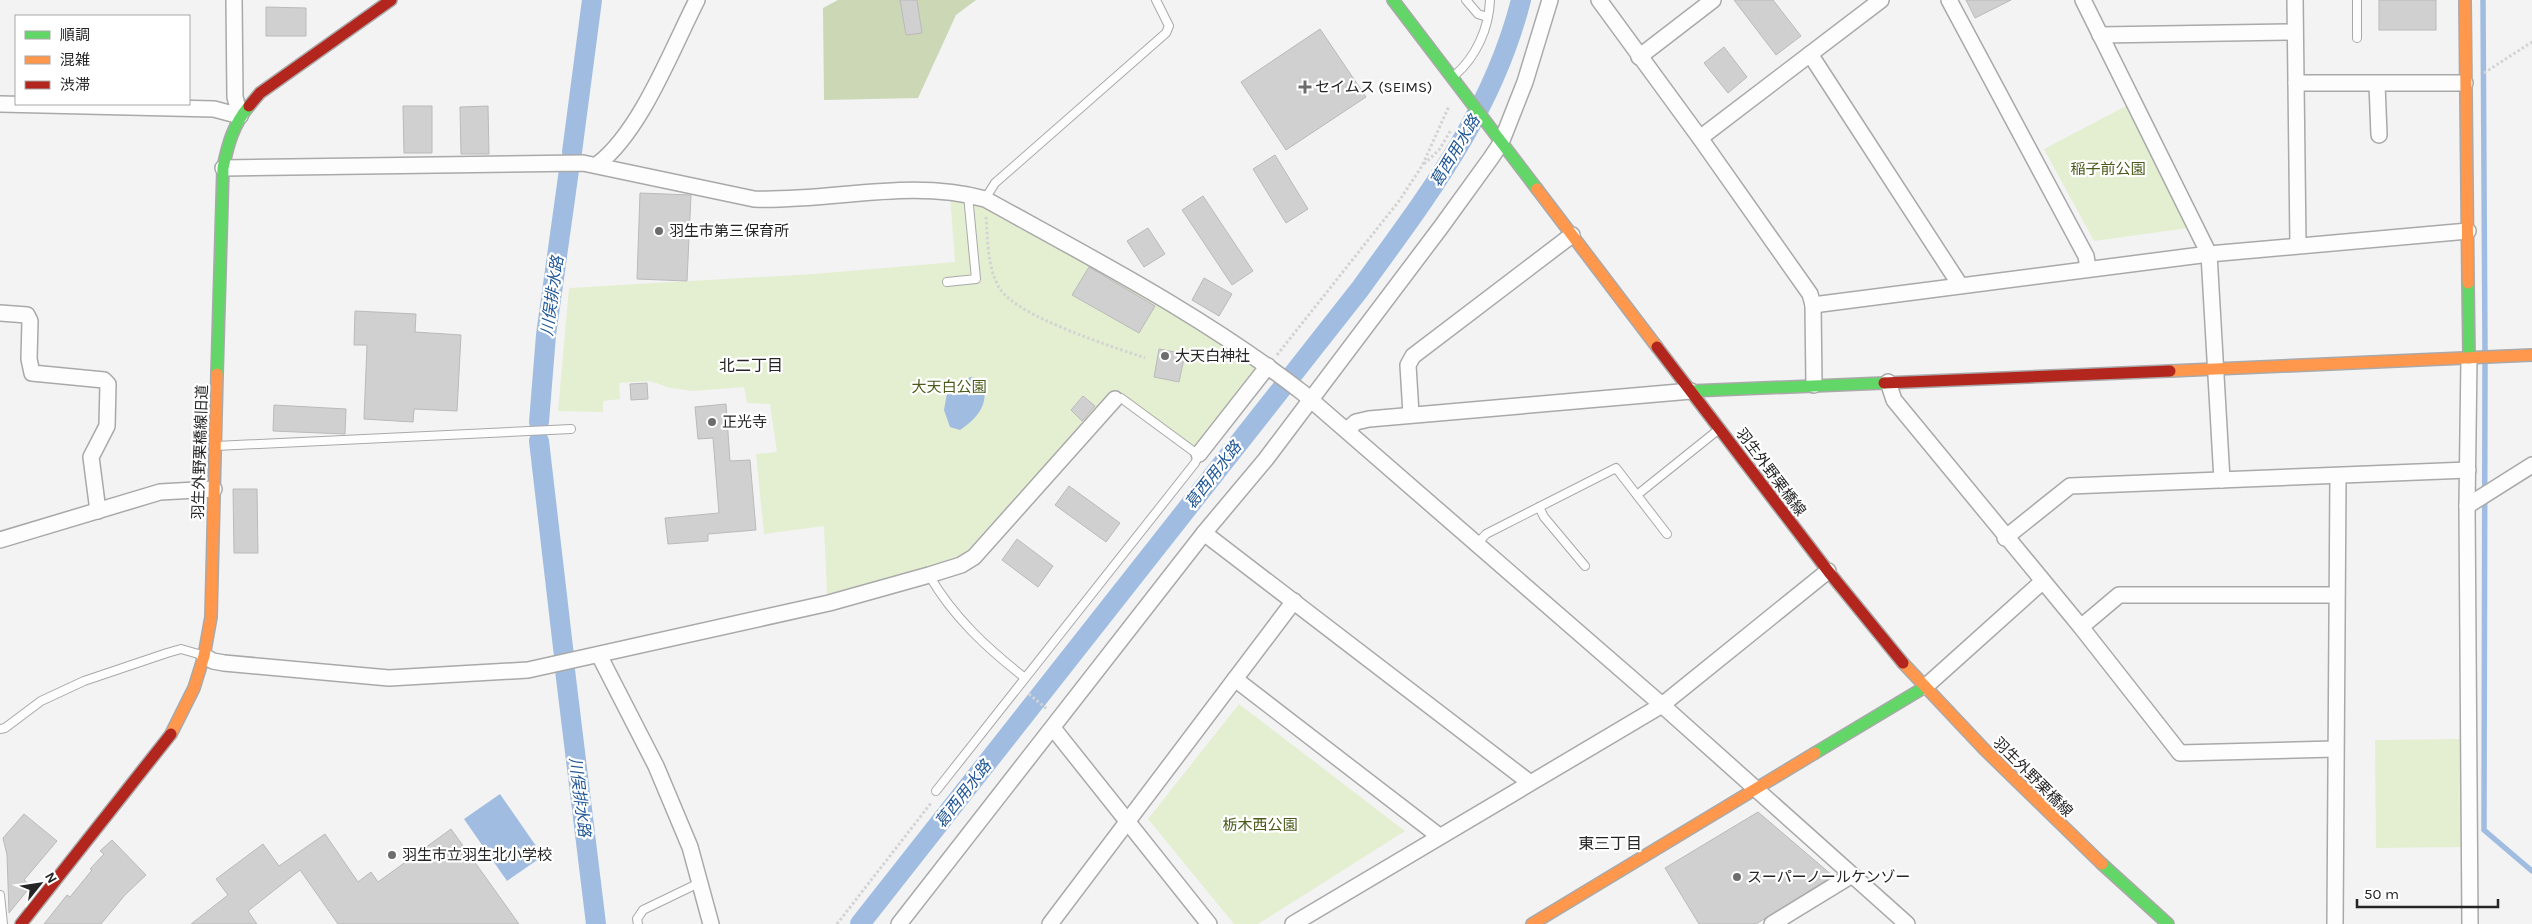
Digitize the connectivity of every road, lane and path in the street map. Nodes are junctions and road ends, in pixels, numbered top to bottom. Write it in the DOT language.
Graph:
graph roads {
  1 [pos="234,0"];
  2 [pos="697,0"];
  3 [pos="1156,0"];
  4 [pos="1393,0"];
  5 [pos="1466,0"];
  6 [pos="1490,0"];
  7 [pos="1550,0"];
  8 [pos="1599,0"];
  9 [pos="1712,0"];
  10 [pos="1881,0"];
  11 [pos="1949,0"];
  12 [pos="2083,0"];
  13 [pos="2295,0"];
  14 [pos="2357,0"];
  15 [pos="2464,0"];
  16 [pos="388,1"];
  17 [pos="1487,18"];
  18 [pos="2295,32"];
  19 [pos="2100,34"];
  20 [pos="2356,38"];
  21 [pos="2532,42"];
  22 [pos="1810,54"];
  23 [pos="1639,56"];
  24 [pos="2495,66"];
  25 [pos="1452,78"];
  26 [pos="2296,83"];
  27 [pos="2465,83"];
  28 [pos="2377,84"];
  29 [pos="0,104"];
  30 [pos="15,104"];
  31 [pos="43,105"];
  32 [pos="1450,105"];
  33 [pos="240,116"];
  34 [pos="1451,130"];
  35 [pos="2378,135"];
  36 [pos="1498,138"];
  37 [pos="1700,138"];
  38 [pos="590,163"];
  39 [pos="1422,166"];
  40 [pos="223,168"];
  41 [pos="968,195"];
  42 [pos="985,199"];
  43 [pos="2468,230"];
  44 [pos="1572,235"];
  45 [pos="2298,245"];
  46 [pos="2209,254"];
  47 [pos="2088,268"];
  48 [pos="948,282"];
  49 [pos="1960,285"];
  50 [pos="1813,305"];
  51 [pos="0,313"];
  52 [pos="2532,355"];
  53 [pos="1144,358"];
  54 [pos="2469,358"];
  55 [pos="1272,365"];
  56 [pos="2215,369"];
  57 [pos="1888,382"];
  58 [pos="1814,385"];
  59 [pos="1691,391"];
  60 [pos="1307,396"];
  61 [pos="1115,399"];
  62 [pos="1411,414"];
  63 [pos="1720,428"];
  64 [pos="571,429"];
  65 [pos="1348,429"];
  66 [pos="215,446"];
  67 [pos="1199,454"];
  68 [pos="2532,465"];
  69 [pos="2468,470"];
  70 [pos="2338,476"];
  71 [pos="2222,480"];
  72 [pos="214,490"];
  73 [pos="1637,495"];
  74 [pos="2467,506"];
  75 [pos="1539,507"];
  76 [pos="98,512"];
  77 [pos="1204,533"];
  78 [pos="1667,534"];
  79 [pos="2005,538"];
  80 [pos="0,540"];
  81 [pos="1476,544"];
  82 [pos="1585,566"];
  83 [pos="1828,572"];
  84 [pos="929,576"];
  85 [pos="2042,582"];
  86 [pos="2335,595"];
  87 [pos="1294,601"];
  88 [pos="2081,627"];
  89 [pos="599,655"];
  90 [pos="204,656"];
  91 [pos="1024,678"];
  92 [pos="1235,679"];
  93 [pos="1925,688"];
  94 [pos="1026,692"];
  95 [pos="1662,705"];
  96 [pos="1048,709"];
  97 [pos="1053,728"];
  98 [pos="0,729"];
  99 [pos="2334,749"];
  100 [pos="1529,782"];
  101 [pos="1757,789"];
  102 [pos="936,791"];
  103 [pos="1127,821"];
  104 [pos="1439,836"];
  105 [pos="1852,875"];
  106 [pos="701,882"];
  107 [pos="0,895"];
  108 [pos="3,924"];
  109 [pos="21,924"];
  110 [pos="638,924"];
  111 [pos="711,924"];
  112 [pos="837,924"];
  113 [pos="899,924"];
  114 [pos="1050,924"];
  115 [pos="1209,924"];
  116 [pos="1293,924"];
  117 [pos="1532,924"];
  118 [pos="1772,924"];
  119 [pos="1907,924"];
  120 [pos="2168,924"];
  121 [pos="2335,924"];
  122 [pos="2470,924"];
  1 -- 33 [label="street"];
  2 -- 38 [label="street"];
  3 -- 42 [label="lane"];
  4 -- 25 [label="street, 羽生外野栗橋線"];
  5 -- 17 [label="lane"];
  6 -- 17 [label="lane"];
  7 -- 36 [label="street"];
  8 -- 23 [label="street"];
  9 -- 23 [label="street"];
  10 -- 22 [label="street"];
  11 -- 47 [label="street"];
  12 -- 19 [label="street"];
  13 -- 18 [label="street"];
  14 -- 20 [label="lane"];
  15 -- 27 [label="street"];
  16 -- 33 [label="street, 羽生外野栗橋線旧道"];
  17 -- 25 [label="lane"];
  18 -- 19 [label="street"];
  18 -- 26 [label="street"];
  19 -- 46 [label="street"];
  21 -- 24 [label="path"];
  22 -- 37 [label="street"];
  22 -- 49 [label="street"];
  23 -- 37 [label="street"];
  25 -- 36 [label="street, 羽生外野栗橋線"];
  26 -- 28 [label="street"];
  26 -- 45 [label="street"];
  27 -- 28 [label="street"];
  27 -- 43 [label="street"];
  28 -- 35 [label="street"];
  29 -- 30 [label="street"];
  31 -- 33 [label="street"];
  32 -- 39 [label="path"];
  33 -- 40 [label="street, 羽生外野栗橋線旧道"];
  34 -- 39 [label="path"];
  36 -- 44 [label="street, 羽生外野栗橋線"];
  36 -- 60 [label="street"];
  37 -- 50 [label="street"];
  38 -- 40 [label="street"];
  38 -- 41 [label="street"];
  39 -- 55 [label="path"];
  40 -- 66 [label="street, 羽生外野栗橋線旧道"];
  41 -- 42 [label="street"];
  41 -- 48 [label="lane"];
  42 -- 53 [label="path"];
  42 -- 55 [label="street"];
  43 -- 45 [label="street"];
  43 -- 54 [label="street"];
  44 -- 59 [label="street, 羽生外野栗橋線"];
  44 -- 62 [label="street"];
  45 -- 46 [label="street"];
  46 -- 47 [label="street"];
  46 -- 56 [label="street"];
  47 -- 49 [label="street"];
  49 -- 50 [label="street"];
  50 -- 58 [label="street"];
  51 -- 76 [label="street"];
  52 -- 54 [label="street"];
  54 -- 56 [label="street"];
  54 -- 69 [label="street"];
  55 -- 60 [label="street"];
  55 -- 67 [label="street"];
  56 -- 57 [label="street"];
  56 -- 71 [label="street"];
  57 -- 58 [label="street"];
  57 -- 79 [label="street"];
  58 -- 59 [label="street"];
  59 -- 62 [label="street"];
  59 -- 63 [label="street, 羽生外野栗橋線"];
  60 -- 65 [label="street"];
  60 -- 77 [label="street"];
  61 -- 67 [label="lane"];
  61 -- 84 [label="street"];
  62 -- 65 [label="street"];
  63 -- 73 [label="lane"];
  63 -- 83 [label="street, 羽生外野栗橋線"];
  64 -- 66 [label="lane"];
  65 -- 81 [label="street"];
  66 -- 72 [label="street, 羽生外野栗橋線旧道"];
  67 -- 91 [label="lane"];
  68 -- 74 [label="street"];
  69 -- 70 [label="street"];
  69 -- 74 [label="street"];
  70 -- 71 [label="street"];
  70 -- 86 [label="street"];
  71 -- 79 [label="street"];
  72 -- 76 [label="street"];
  72 -- 90 [label="street, 羽生外野栗橋線旧道"];
  73 -- 75 [label="lane"];
  73 -- 78 [label="lane"];
  74 -- 122 [label="street"];
  75 -- 81 [label="lane"];
  75 -- 82 [label="lane"];
  76 -- 80 [label="street"];
  77 -- 87 [label="street"];
  77 -- 97 [label="street"];
  79 -- 85 [label="street"];
  81 -- 95 [label="street"];
  83 -- 93 [label="street, 羽生外野栗橋線"];
  83 -- 95 [label="street"];
  84 -- 89 [label="street"];
  84 -- 91 [label="lane"];
  85 -- 88 [label="street"];
  85 -- 93 [label="street"];
  86 -- 88 [label="street"];
  86 -- 99 [label="street"];
  87 -- 92 [label="street"];
  87 -- 100 [label="street"];
  88 -- 99 [label="street"];
  89 -- 90 [label="street"];
  89 -- 106 [label="street"];
  90 -- 98 [label="lane"];
  90 -- 109 [label="street, 羽生外野栗橋線旧道"];
  91 -- 102 [label="lane"];
  92 -- 103 [label="street"];
  92 -- 104 [label="street"];
  93 -- 101 [label="street"];
  93 -- 120 [label="street, 羽生外野栗橋線"];
  94 -- 96 [label="path"];
  95 -- 100 [label="street"];
  95 -- 101 [label="street"];
  97 -- 103 [label="street"];
  97 -- 113 [label="street"];
  99 -- 121 [label="street"];
  100 -- 104 [label="street"];
  101 -- 105 [label="street"];
  101 -- 117 [label="street"];
  102 -- 112 [label="path"];
  103 -- 114 [label="street"];
  103 -- 115 [label="street"];
  104 -- 116 [label="street"];
  105 -- 118 [label="street"];
  105 -- 119 [label="street"];
  106 -- 110 [label="lane"];
  106 -- 111 [label="street"];
  107 -- 108 [label="lane"];
}
